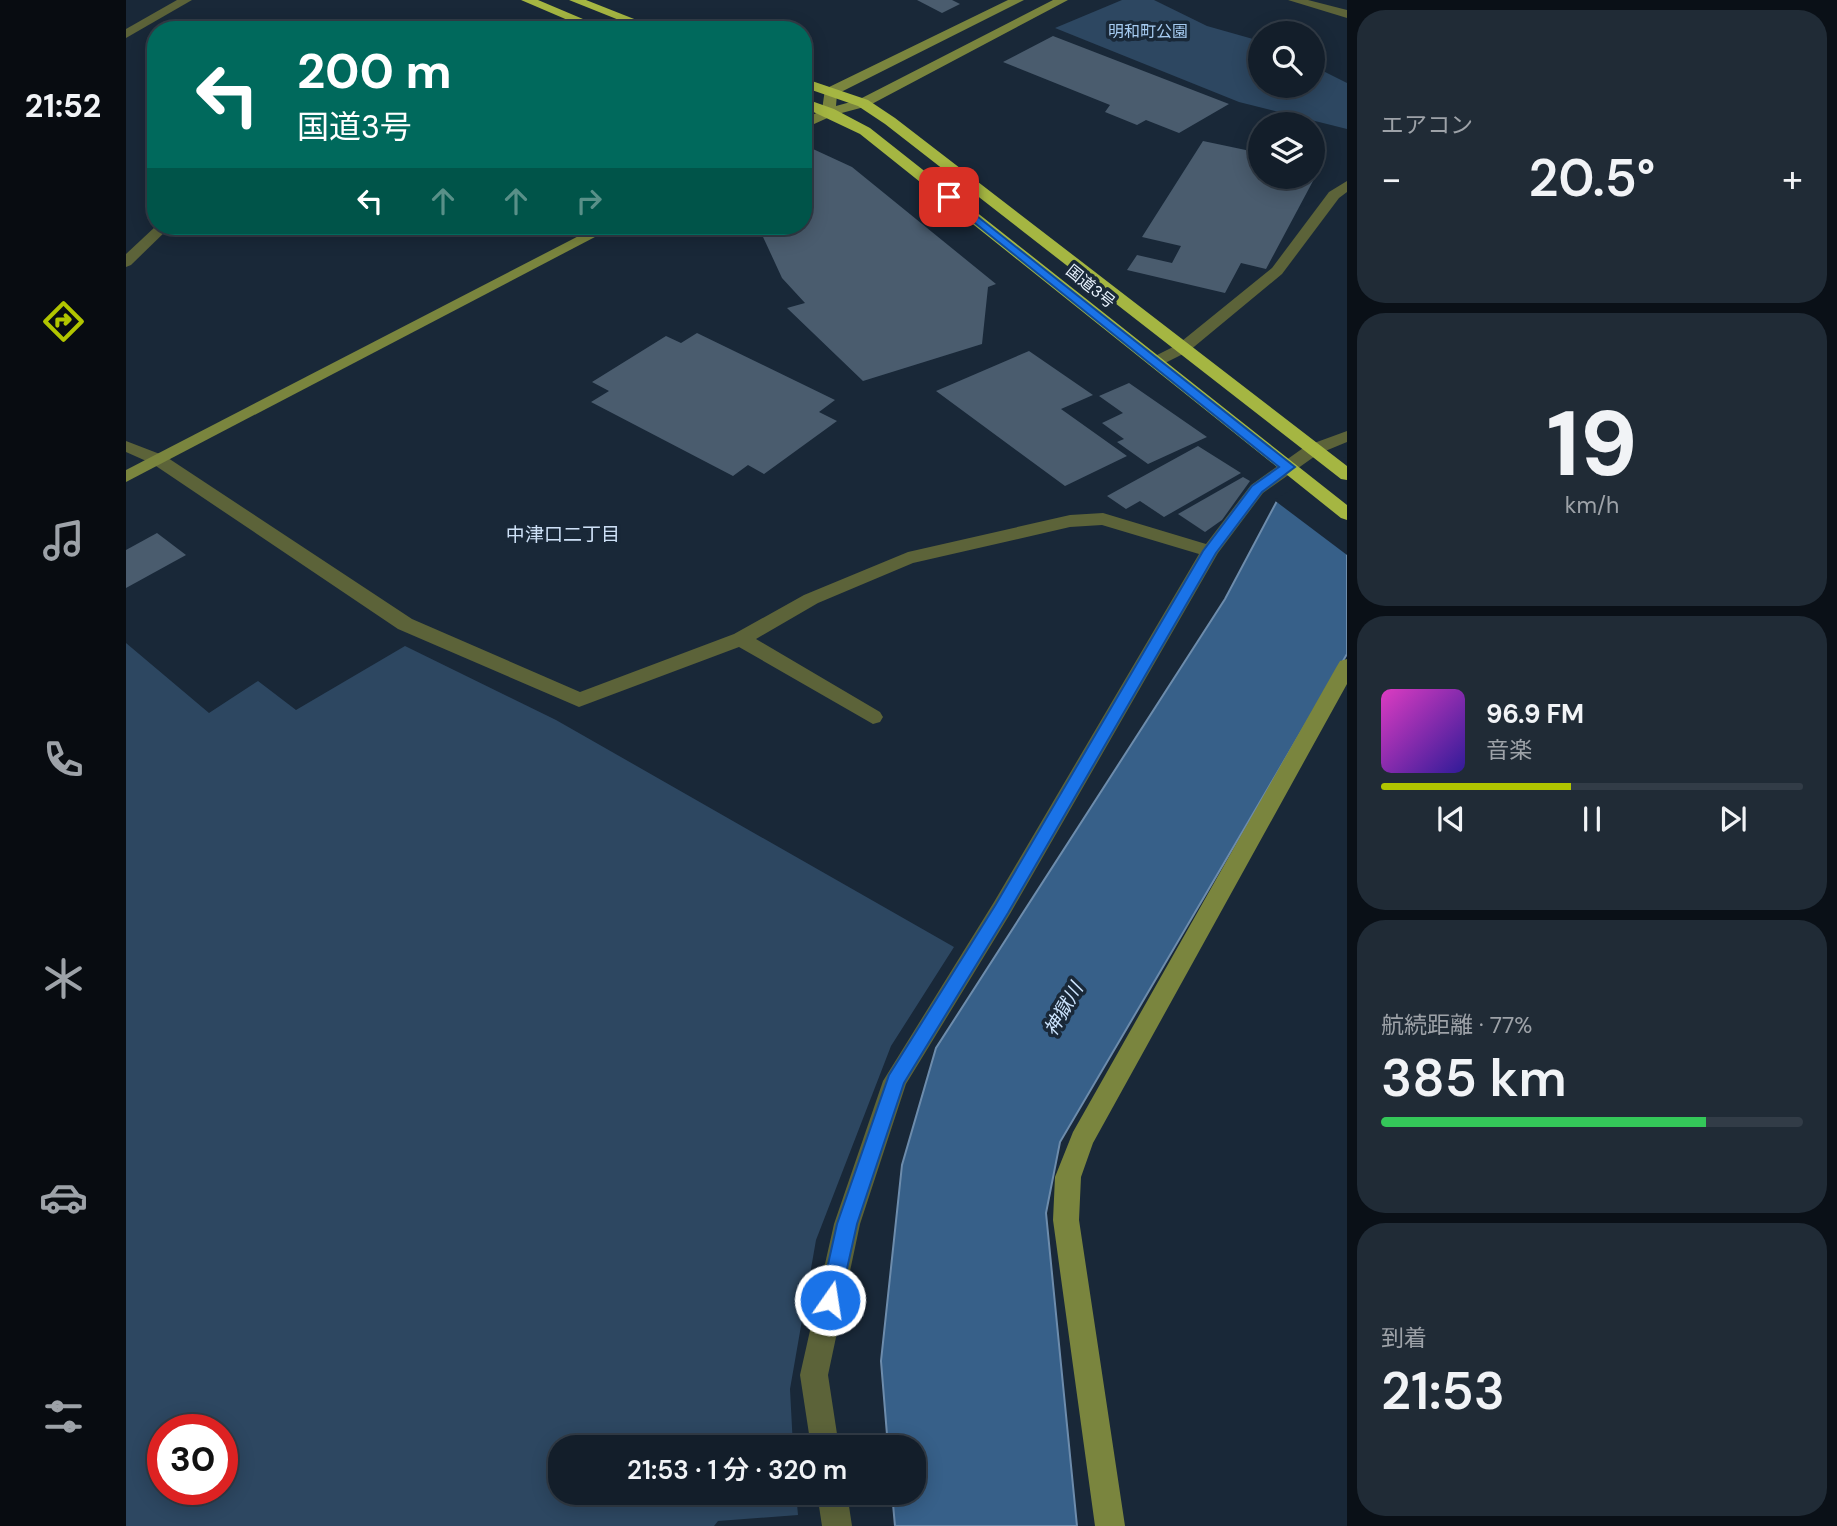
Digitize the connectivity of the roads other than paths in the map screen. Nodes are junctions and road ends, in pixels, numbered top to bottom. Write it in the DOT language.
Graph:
graph roads {
  1 [pos="186,0"];
  2 [pos="527,0"];
  3 [pos="575,0"];
  4 [pos="1018,0"];
  5 [pos="1062,0"];
  6 [pos="1294,0"];
  7 [pos="1347,14"];
  8 [pos="149,21"];
  9 [pos="580,21"];
  10 [pos="632,21"];
  11 [pos="147,22"];
  12 [pos="126,34"];
  13 [pos="812,85"];
  14 [pos="830,92"];
  15 [pos="863,103"];
  16 [pos="812,105"];
  17 [pos="829,112"];
  18 [pos="812,120"];
  19 [pos="1347,186"];
  20 [pos="154,235"];
  21 [pos="592,235"];
  22 [pos="126,262"];
  23 [pos="1182,348"];
  24 [pos="1155,362"];
  25 [pos="1347,436"];
  26 [pos="126,446"];
  27 [pos="1317,453"];
  28 [pos="159,460"];
  29 [pos="1292,470"];
  30 [pos="1347,475"];
  31 [pos="126,477"];
  32 [pos="1347,514"];
  33 [pos="1210,551"];
  34 [pos="741,639"];
  35 [pos="1347,666"];
  36 [pos="873,717"];
  37 [pos="823,1435"];
  38 [pos="834,1505"];
  39 [pos="837,1526"];
  40 [pos="1110,1526"];
  1 -- 8 [label="street"];
  2 -- 9 [label="highway"];
  3 -- 10 [label="highway"];
  4 -- 14 [label="street"];
  5 -- 15 [label="street"];
  6 -- 7 [label="street"];
  11 -- 12 [label="street"];
  13 -- 14 [label="highway, 国道3号"];
  14 -- 15 [label="highway, 国道3号"];
  14 -- 17 [label="street"];
  15 -- 17 [label="street"];
  15 -- 23 [label="highway, 国道3号"];
  16 -- 17 [label="highway, 国道3号"];
  17 -- 18 [label="street"];
  17 -- 24 [label="highway, 国道3号"];
  19 -- 23 [label="street"];
  20 -- 22 [label="street"];
  21 -- 28 [label="street"];
  23 -- 24 [label="street"];
  23 -- 27 [label="highway, 国道3号"];
  24 -- 29 [label="highway, 国道3号"];
  25 -- 27 [label="street"];
  26 -- 28 [label="street"];
  27 -- 29 [label="street"];
  27 -- 30 [label="highway, 国道3号"];
  28 -- 31 [label="street"];
  28 -- 34 [label="street"];
  29 -- 32 [label="highway, 国道3号"];
  29 -- 33 [label="street"];
  33 -- 34 [label="street"];
  33 -- 37 [label="street"];
  34 -- 36 [label="street"];
  35 -- 40 [label="street"];
  38 -- 39 [label="street"];
}
